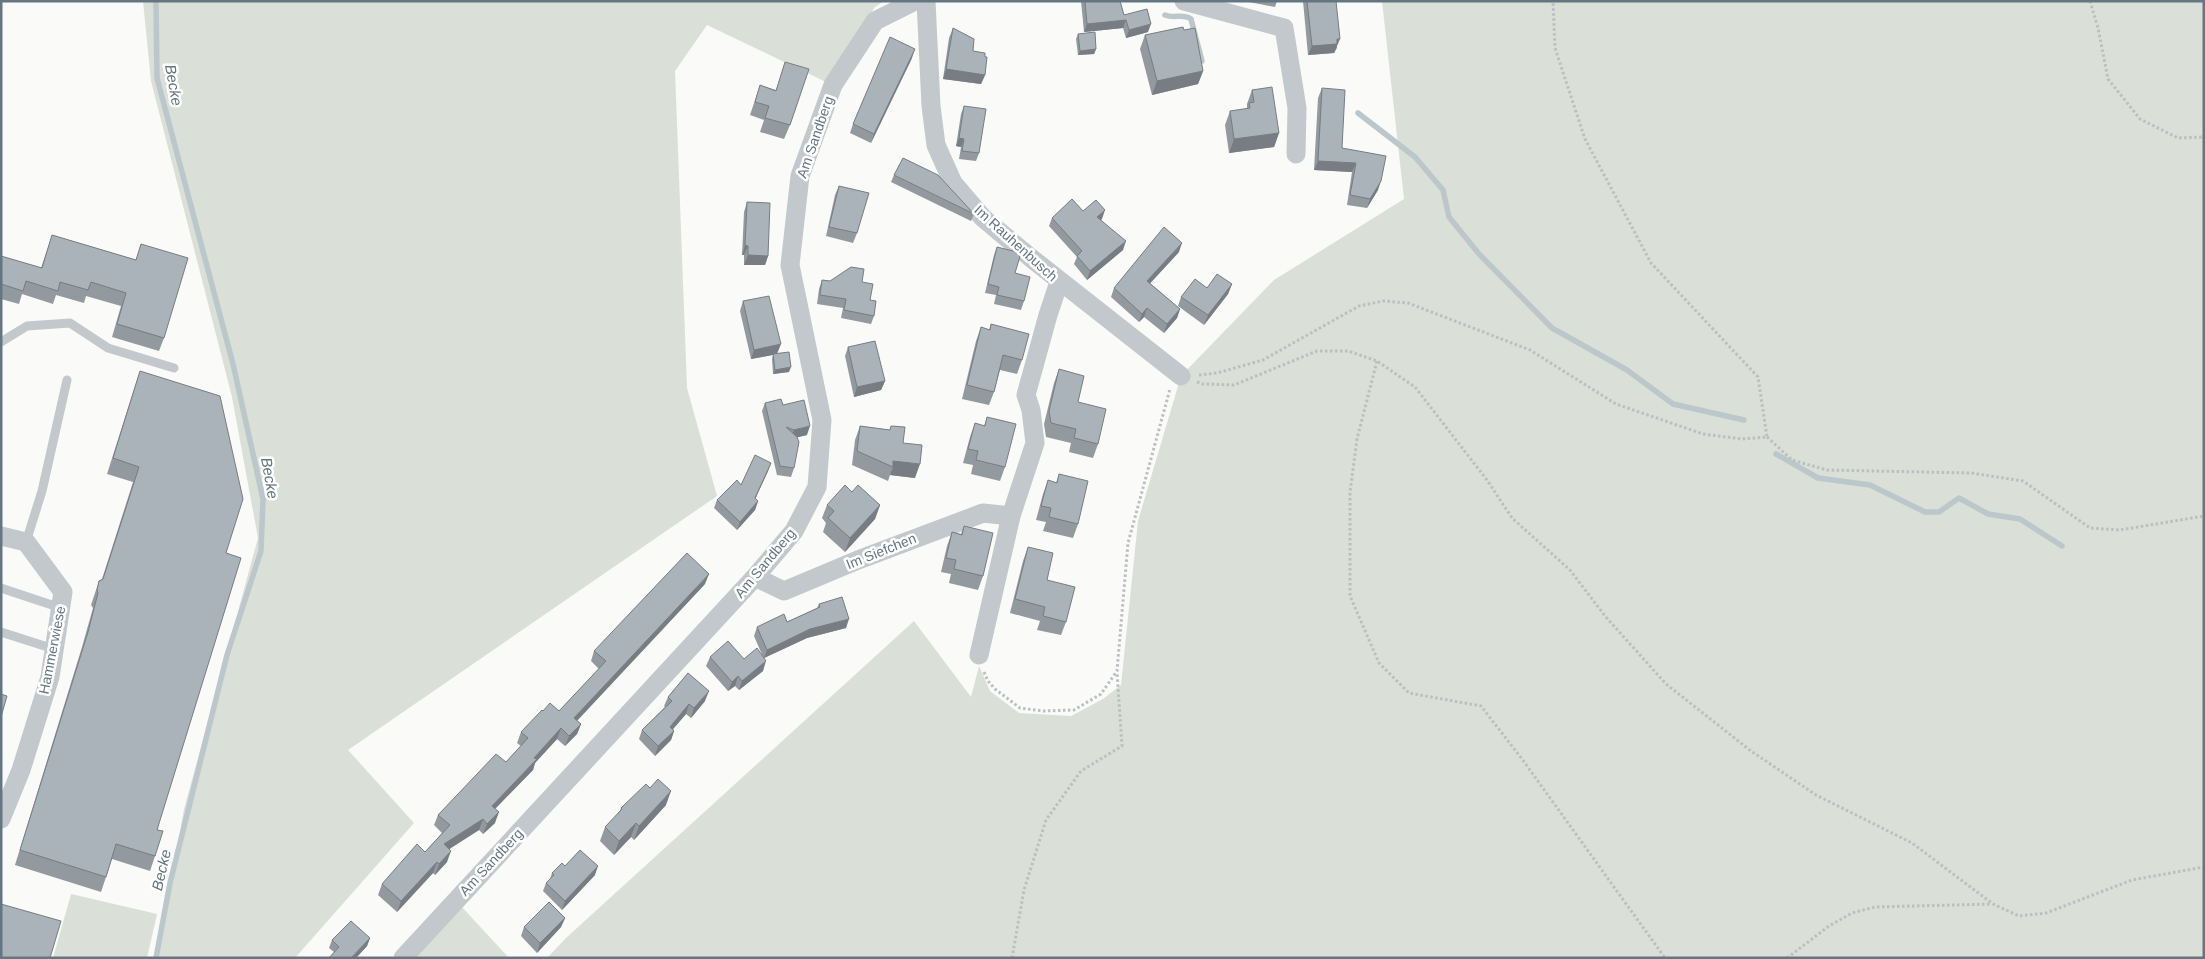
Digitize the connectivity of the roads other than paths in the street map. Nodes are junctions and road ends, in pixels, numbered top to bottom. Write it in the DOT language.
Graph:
graph roads {
  1 [pos="915,1"];
  2 [pos="926,1"];
  3 [pos="1184,1"];
  4 [pos="1296,154"];
  5 [pos="1059,282"];
  6 [pos="1,342"];
  7 [pos="174,368"];
  8 [pos="1178,374"];
  9 [pos="67,380"];
  10 [pos="1011,516"];
  11 [pos="1,536"];
  12 [pos="26,542"];
  13 [pos="755,577"];
  14 [pos="1,588"];
  15 [pos="61,608"];
  16 [pos="1,632"];
  17 [pos="54,648"];
  18 [pos="979,656"];
  19 [pos="1,819"];
  20 [pos="402,958"];
  1 -- 13 [label="street, Am Sandberg"];
  2 -- 5 [label="street, Im Rauhenbusch"];
  3 -- 4 [label="street"];
  5 -- 8 [label="street, Im Rauhenbusch"];
  5 -- 10 [label="street"];
  6 -- 7 [label="lane"];
  9 -- 12 [label="lane"];
  10 -- 13 [label="street, Im Siefchen"];
  10 -- 18 [label="street"];
  11 -- 12 [label="street"];
  12 -- 15 [label="street, Hammerwiese"];
  13 -- 20 [label="street, Am Sandberg"];
  14 -- 15 [label="lane"];
  15 -- 17 [label="street, Hammerwiese"];
  16 -- 17 [label="lane"];
  17 -- 19 [label="street, Hammerwiese"];
}
